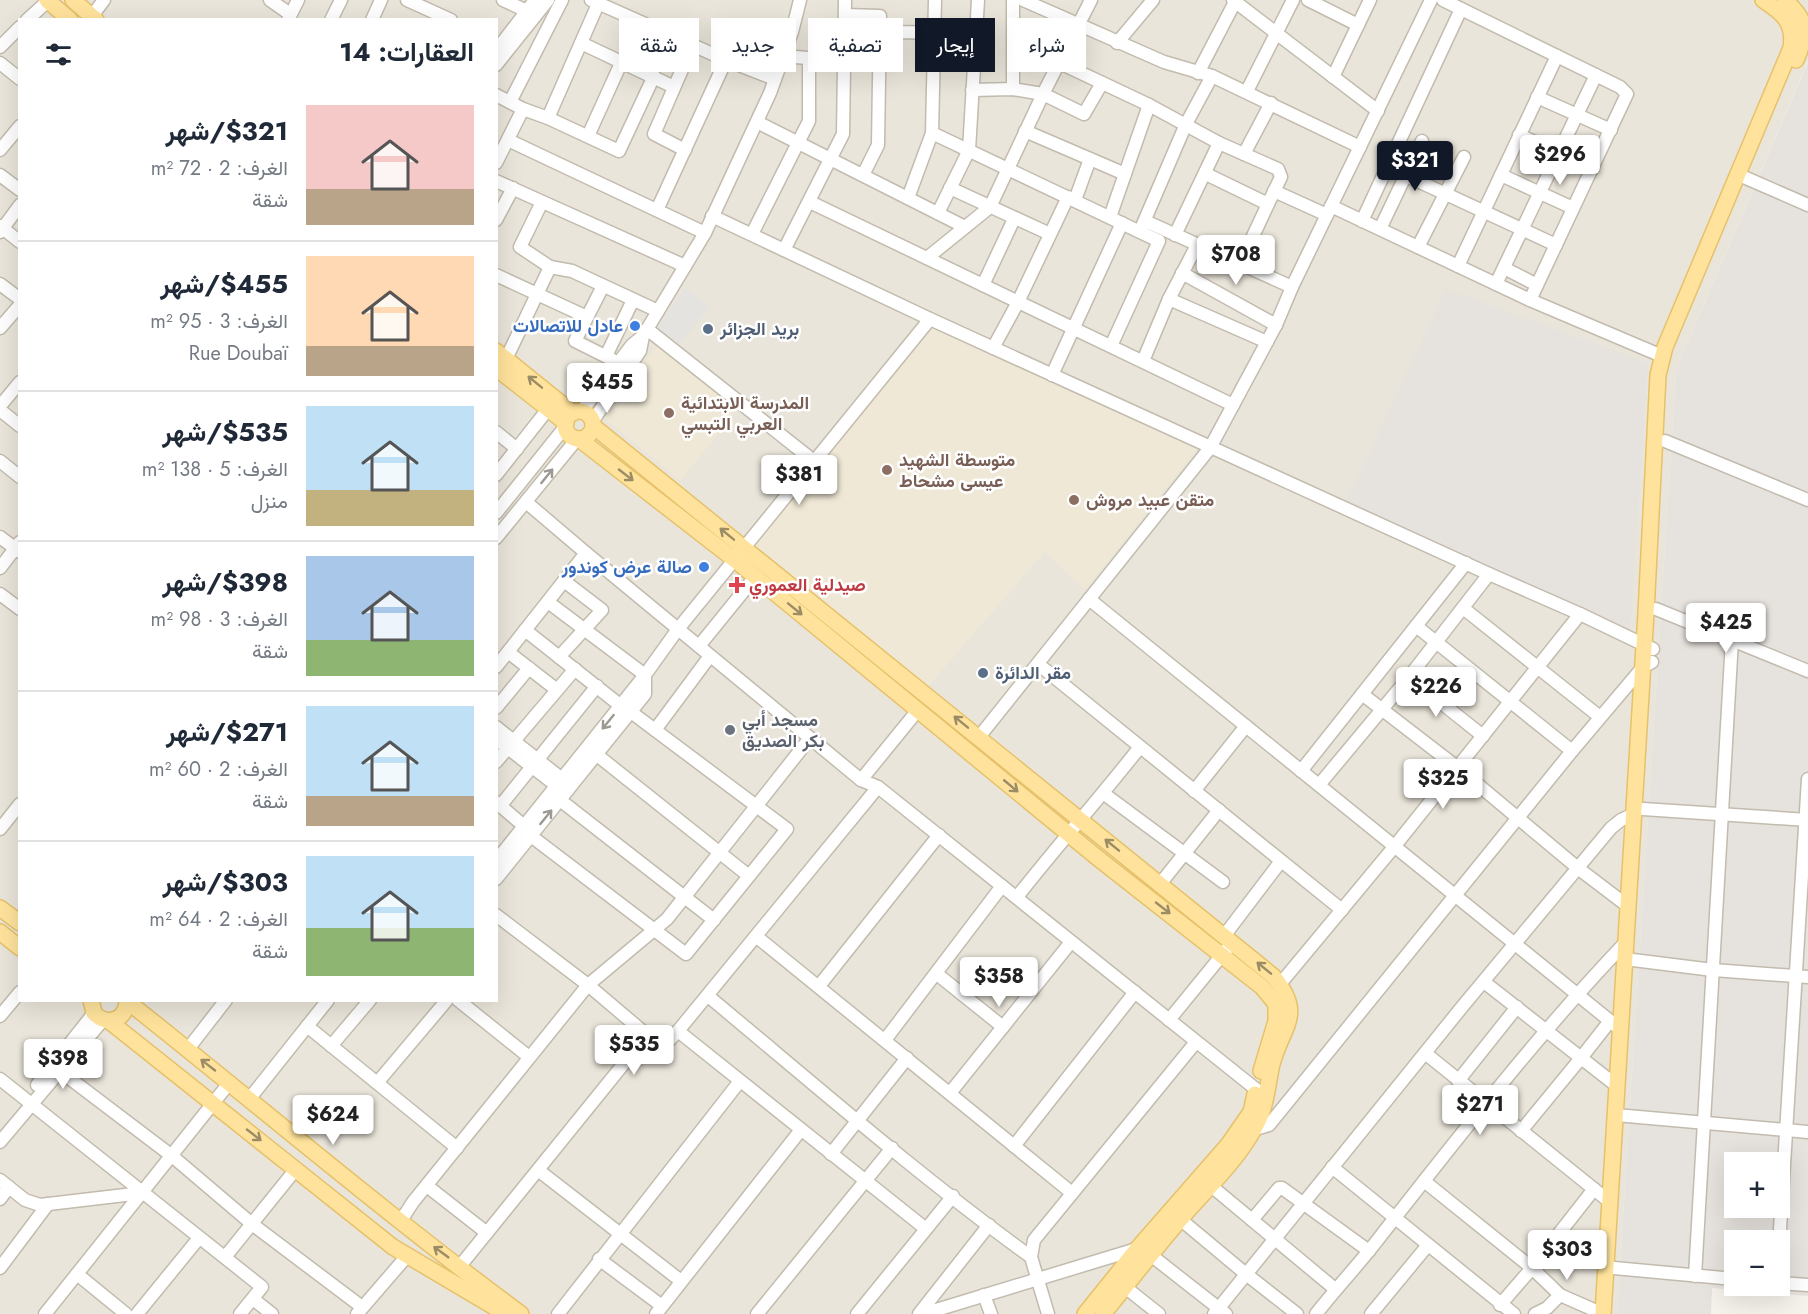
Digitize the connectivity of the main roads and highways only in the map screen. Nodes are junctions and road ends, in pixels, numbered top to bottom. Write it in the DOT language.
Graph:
graph roads {
  1 [pos="47,0"];
  2 [pos="73,0"];
  3 [pos="1763,0"];
  4 [pos="1794,12"];
  5 [pos="68,18"];
  6 [pos="94,18"];
  7 [pos="500,359"];
  8 [pos="578,420"];
  9 [pos="1648,656"];
  10 [pos="1639,811"];
  11 [pos="0,908"];
  12 [pos="18,922"];
  13 [pos="0,932"];
  14 [pos="1226,944"];
  15 [pos="18,946"];
  16 [pos="127,1002"];
  17 [pos="128,1002"];
  18 [pos="96,1010"];
  19 [pos="1621,1115"];
  20 [pos="400,1222"];
  21 [pos="421,1237"];
  22 [pos="388,1243"];
  23 [pos="407,1256"];
  24 [pos="503,1311"];
  25 [pos="1600,1313"];
  26 [pos="521,1314"];
  27 [pos="1085,1314"];
  28 [pos="1103,1314"];
  1 -- 5 [label="main road"];
  2 -- 6 [label="main road"];
  3 -- 4 [label="main road"];
  4 -- 9 [label="main road"];
  4 -- 9 [label="main road"];
  8 -- 7 [label="main road, one-way"];
  7 -- 8 [label="main road"];
  14 -- 8 [label="main road, one-way"];
  8 -- 14 [label="main road, one-way"];
  9 -- 10 [label="main road"];
  10 -- 19 [label="main road"];
  10 -- 19 [label="main road"];
  11 -- 12 [label="main road"];
  13 -- 15 [label="main road"];
  14 -- 27 [label="main road"];
  28 -- 14 [label="main road, one-way"];
  16 -- 18 [label="main road"];
  20 -- 17 [label="main road, one-way"];
  18 -- 22 [label="main road, one-way"];
  19 -- 25 [label="main road"];
  19 -- 25 [label="main road"];
  20 -- 21 [label="main road"];
  20 -- 22 [label="main road"];
  21 -- 23 [label="main road"];
  24 -- 21 [label="main road, one-way"];
  22 -- 23 [label="main road"];
  23 -- 24 [label="main road"];
  24 -- 26 [label="main road"];
}
